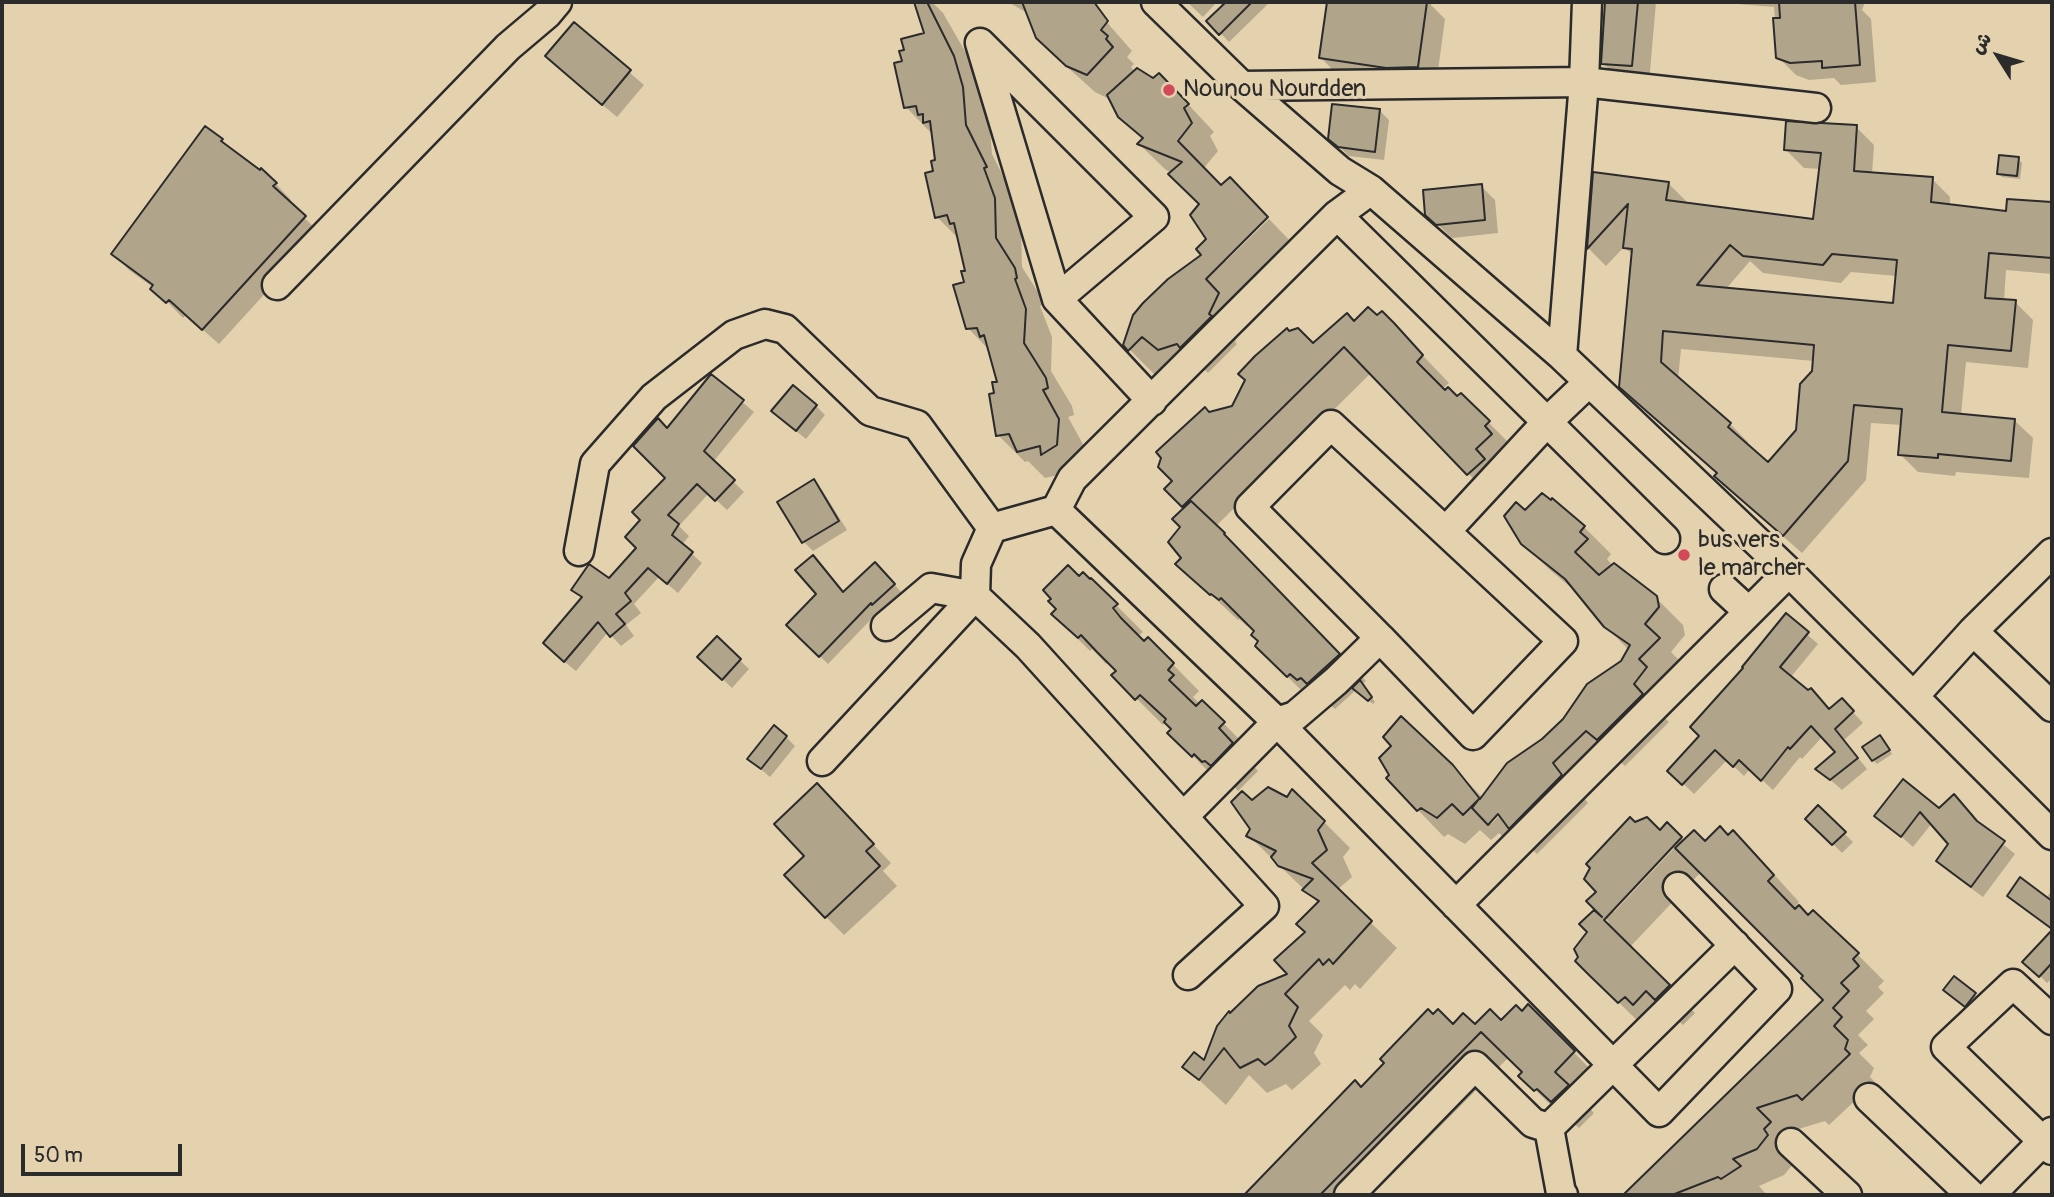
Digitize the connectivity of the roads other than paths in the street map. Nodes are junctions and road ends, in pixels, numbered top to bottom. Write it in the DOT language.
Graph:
graph roads {
  1 [pos="557,2"];
  2 [pos="1156,2"];
  3 [pos="1587,2"];
  4 [pos="1584,82"];
  5 [pos="1242,86"];
  6 [pos="1816,108"];
  7 [pos="1371,190"];
  8 [pos="1337,215"];
  9 [pos="277,285"];
  10 [pos="1057,299"];
  11 [pos="1562,356"];
  12 [pos="1589,382"];
  13 [pos="1152,401"];
  14 [pos="1547,422"];
  15 [pos="1056,510"];
  16 [pos="992,528"];
  17 [pos="1446,531"];
  18 [pos="1665,539"];
  19 [pos="579,551"];
  20 [pos="2052,552"];
  21 [pos="1789,572"];
  22 [pos="1724,589"];
  23 [pos="975,596"];
  24 [pos="1749,612"];
  25 [pos="887,626"];
  26 [pos="1973,631"];
  27 [pos="1380,638"];
  28 [pos="1914,696"];
  29 [pos="2052,707"];
  30 [pos="1277,722"];
  31 [pos="821,761"];
  32 [pos="1183,817"];
  33 [pos="2052,835"];
  34 [pos="1678,887"];
  35 [pos="1456,905"];
  36 [pos="1735,945"];
  37 [pos="1188,975"];
  38 [pos="2052,1020"];
  39 [pos="1612,1065"];
  40 [pos="1869,1098"];
  41 [pos="1549,1128"];
  42 [pos="2049,1141"];
  43 [pos="1791,1143"];
  44 [pos="1560,1194"];
  45 [pos="1349,1195"];
  46 [pos="1847,1195"];
  47 [pos="1971,1195"];
  48 [pos="1990,1195"];
  1 -- 9 [label="street"];
  2 -- 5 [label="street"];
  3 -- 4 [label="street"];
  4 -- 5 [label="street"];
  4 -- 6 [label="street"];
  4 -- 11 [label="street"];
  5 -- 7 [label="street"];
  7 -- 8 [label="street"];
  7 -- 11 [label="street"];
  8 -- 13 [label="street"];
  8 -- 14 [label="street"];
  10 -- 10 [label="street"];
  10 -- 13 [label="street"];
  11 -- 12 [label="street"];
  12 -- 14 [label="street"];
  12 -- 21 [label="street"];
  13 -- 15 [label="street"];
  14 -- 17 [label="street"];
  14 -- 18 [label="street"];
  15 -- 16 [label="street"];
  15 -- 30 [label="street"];
  16 -- 19 [label="street"];
  16 -- 23 [label="street"];
  17 -- 27 [label="street"];
  17 -- 27 [label="street"];
  20 -- 26 [label="street"];
  21 -- 24 [label="street"];
  21 -- 28 [label="street"];
  22 -- 24 [label="street"];
  23 -- 25 [label="street"];
  23 -- 31 [label="street"];
  23 -- 32 [label="street"];
  24 -- 35 [label="street"];
  26 -- 28 [label="street"];
  26 -- 29 [label="street"];
  27 -- 30 [label="street"];
  28 -- 33 [label="street"];
  30 -- 32 [label="street"];
  30 -- 35 [label="street"];
  32 -- 37 [label="street"];
  34 -- 36 [label="street"];
  35 -- 39 [label="street"];
  36 -- 39 [label="street"];
  36 -- 39 [label="street"];
  38 -- 42 [label="street"];
  39 -- 41 [label="street"];
  40 -- 47 [label="street"];
  41 -- 44 [label="street"];
  41 -- 45 [label="street"];
  42 -- 48 [label="street"];
  43 -- 46 [label="street"];
}
